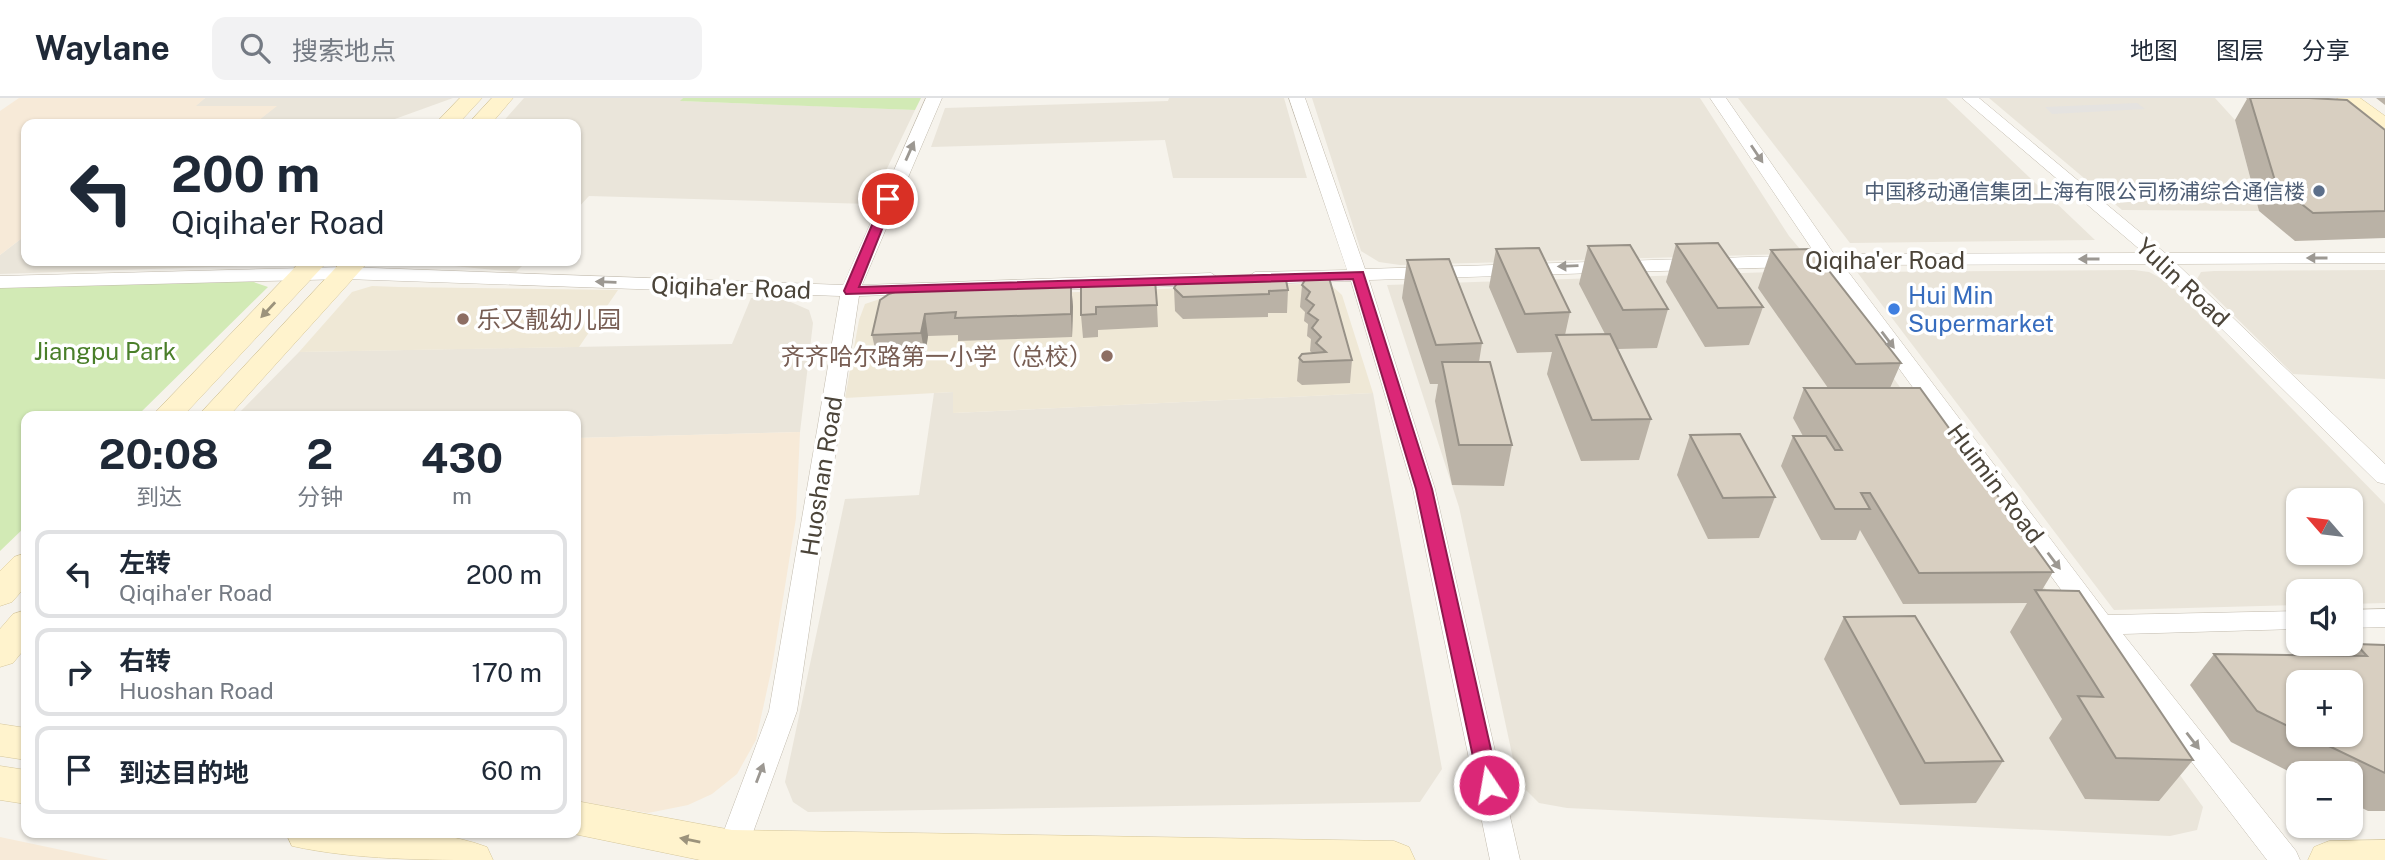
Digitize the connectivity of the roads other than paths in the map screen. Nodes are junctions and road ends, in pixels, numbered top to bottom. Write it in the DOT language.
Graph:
graph roads {
  1 [pos="472,98"];
  2 [pos="503,98"];
  3 [pos="934,98"];
  4 [pos="1297,98"];
  5 [pos="1718,98"];
  6 [pos="1970,98"];
  7 [pos="2347,98"];
  8 [pos="451,119"];
  9 [pos="484,119"];
  10 [pos="2385,126"];
  11 [pos="2160,258"];
  12 [pos="2385,258"];
  13 [pos="1829,260"];
  14 [pos="309,267"];
  15 [pos="351,267"];
  16 [pos="1359,275"];
  17 [pos="0,282"];
  18 [pos="850,291"];
  19 [pos="172,411"];
  20 [pos="218,411"];
  21 [pos="2385,477"];
  22 [pos="21,570"];
  23 [pos="0,593"];
  24 [pos="2385,618"];
  25 [pos="2363,619"];
  26 [pos="2286,620"];
  27 [pos="2101,625"];
  28 [pos="21,629"];
  29 [pos="0,653"];
  30 [pos="0,740"];
  31 [pos="21,743"];
  32 [pos="0,783"];
  33 [pos="21,786"];
  34 [pos="581,819"];
  35 [pos="338,838"];
  36 [pos="730,854"];
  37 [pos="2385,859"];
  38 [pos="472,860"];
  39 [pos="1394,860"];
  40 [pos="1505,860"];
  41 [pos="2286,860"];
  42 [pos="2329,860"];
  1 -- 8 [label="main road"];
  2 -- 9 [label="main road"];
  18 -- 3 [label="street, Huoshan Road, one-way"];
  4 -- 16 [label="street"];
  5 -- 13 [label="street, Huimin Road, one-way"];
  6 -- 11 [label="street, Yulin Road"];
  7 -- 10 [label="main road"];
  12 -- 11 [label="street, Qiqiha'er Road, one-way"];
  11 -- 13 [label="street, Qiqiha'er Road, one-way"];
  11 -- 21 [label="street, Yulin Road"];
  13 -- 16 [label="street, Qiqiha'er Road, one-way"];
  13 -- 27 [label="street, Huimin Road, one-way"];
  14 -- 15 [label="street, Qiqiha'er Road"];
  14 -- 17 [label="street, Qiqiha'er Road"];
  14 -- 19 [label="main road, one-way"];
  18 -- 15 [label="street, Qiqiha'er Road, one-way"];
  15 -- 20 [label="main road"];
  16 -- 18 [label="street, Qiqiha'er Road"];
  16 -- 40 [label="street"];
  36 -- 18 [label="street, Huoshan Road, one-way"];
  22 -- 23 [label="main road"];
  24 -- 25 [label="street"];
  26 -- 27 [label="street"];
  27 -- 41 [label="street, Huimin Road, one-way"];
  28 -- 29 [label="main road"];
  30 -- 31 [label="main road"];
  32 -- 33 [label="main road"];
  36 -- 34 [label="main road, one-way"];
  35 -- 38 [label="main road"];
  36 -- 39 [label="main road"];
  37 -- 42 [label="main road"];
}
